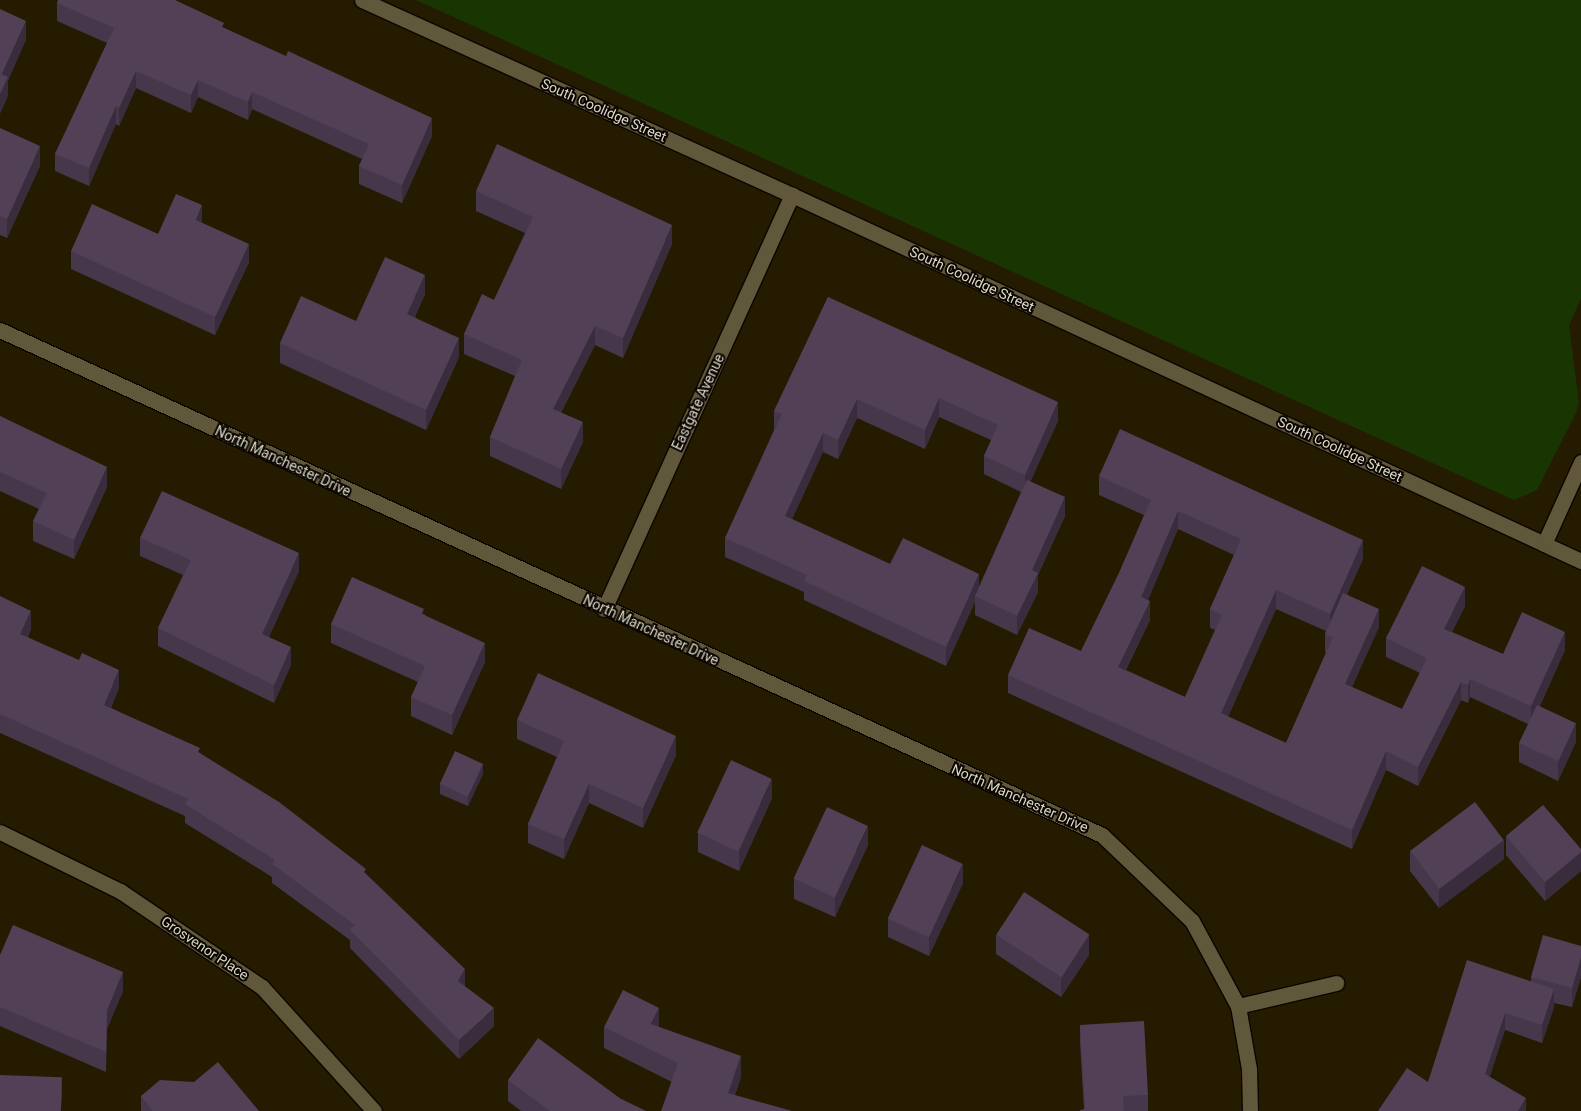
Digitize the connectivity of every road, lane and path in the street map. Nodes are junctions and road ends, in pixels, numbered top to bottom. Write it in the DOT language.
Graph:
graph roads {
  1 [pos="362,0"];
  2 [pos="792,195"];
  3 [pos="0,330"];
  4 [pos="1581,462"];
  5 [pos="1544,544"];
  6 [pos="1581,561"];
  7 [pos="604,608"];
  8 [pos="0,832"];
  9 [pos="1336,983"];
  10 [pos="1238,1006"];
  11 [pos="374,1111"];
  12 [pos="1250,1111"];
  1 -- 2 [label="street, South Coolidge Street"];
  2 -- 5 [label="street, South Coolidge Street"];
  2 -- 7 [label="street, Eastgate Avenue"];
  3 -- 7 [label="street, North Manchester Drive"];
  4 -- 5 [label="street"];
  5 -- 6 [label="street, South Coolidge Street"];
  7 -- 10 [label="street, North Manchester Drive"];
  8 -- 11 [label="street, Grosvenor Place"];
  9 -- 10 [label="street"];
  10 -- 12 [label="street, North Manchester Drive"];
}
